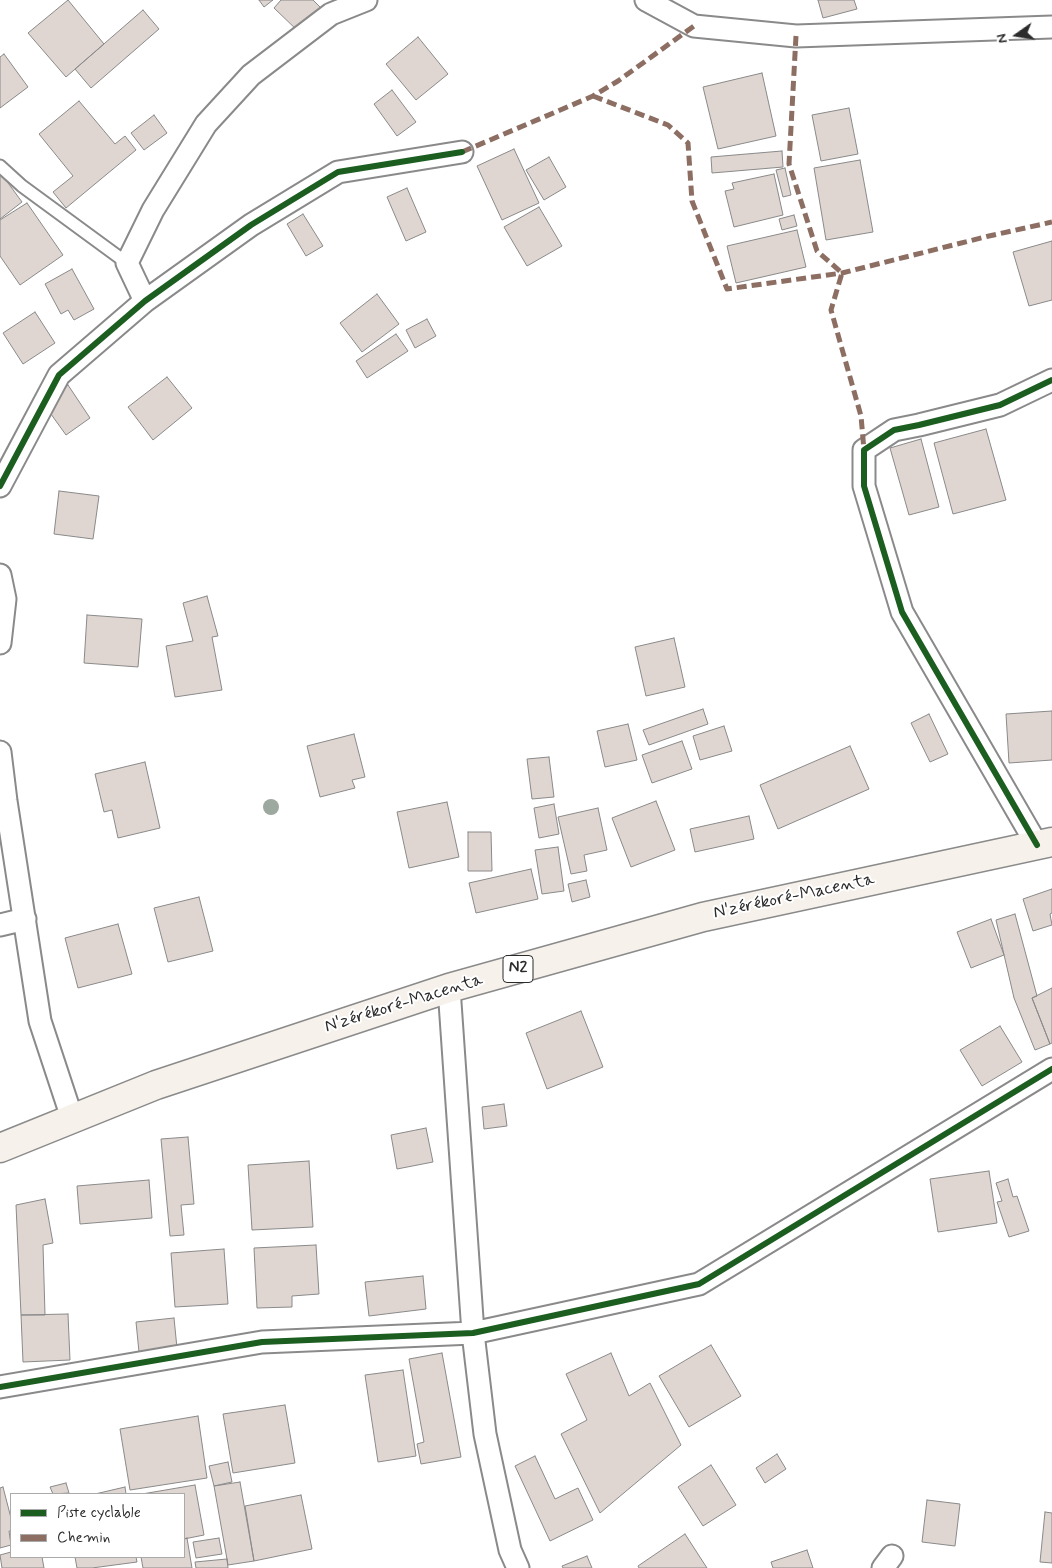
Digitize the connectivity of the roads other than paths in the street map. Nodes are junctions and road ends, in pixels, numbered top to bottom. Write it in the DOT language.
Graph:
graph roads {
  1 [pos="366,0"];
  2 [pos="646,0"];
  3 [pos="1052,27"];
  4 [pos="462,152"];
  5 [pos="0,166"];
  6 [pos="126,263"];
  7 [pos="146,301"];
  8 [pos="1052,380"];
  9 [pos="0,486"];
  10 [pos="0,574"];
  11 [pos="0,643"];
  12 [pos="0,752"];
  13 [pos="1045,843"];
  14 [pos="25,919"];
  15 [pos="0,925"];
  16 [pos="449,988"];
  17 [pos="1052,1070"];
  18 [pos="72,1118"];
  19 [pos="0,1148"];
  20 [pos="473,1333"];
  21 [pos="0,1387"];
  22 [pos="518,1568"];
  1 -- 6 [label="street"];
  2 -- 3 [label="street"];
  4 -- 7 [label="street"];
  5 -- 6 [label="lane"];
  6 -- 7 [label="street"];
  7 -- 9 [label="street"];
  8 -- 13 [label="street"];
  10 -- 11 [label="street"];
  12 -- 14 [label="street"];
  13 -- 16 [label="highway, N'zérékoré-Macenta / N2"];
  14 -- 15 [label="street"];
  14 -- 18 [label="street"];
  16 -- 18 [label="highway, N'zérékoré-Macenta / N2"];
  16 -- 20 [label="street"];
  17 -- 20 [label="street"];
  18 -- 19 [label="highway, N'zérékoré-Macenta / N2"];
  20 -- 21 [label="street"];
  20 -- 22 [label="street"];
}
